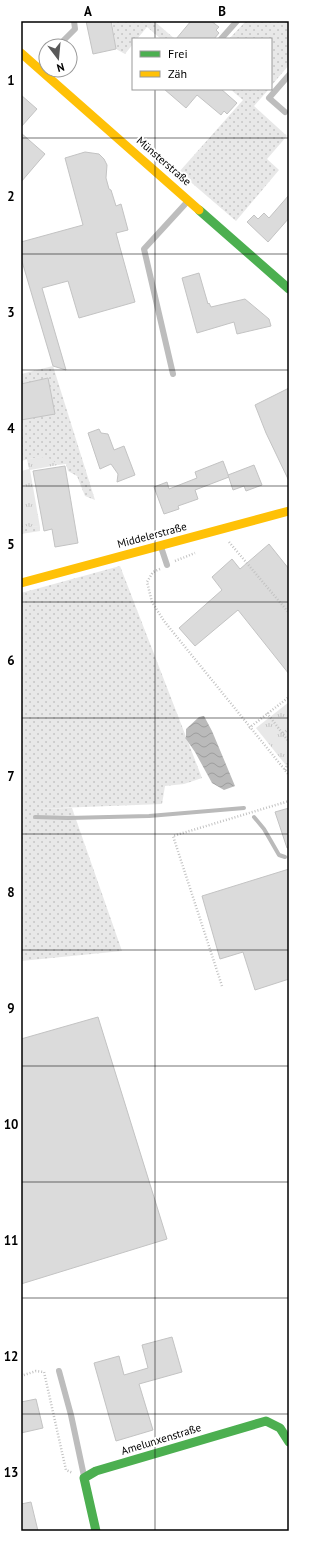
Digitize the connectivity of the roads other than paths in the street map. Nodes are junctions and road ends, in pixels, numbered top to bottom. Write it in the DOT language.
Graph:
graph roads {
  1 [pos="74,21"];
  2 [pos="237,21"];
  3 [pos="66,38"];
  4 [pos="222,38"];
  5 [pos="21,53"];
  6 [pos="38,68"];
  7 [pos="289,75"];
  8 [pos="49,78"];
  9 [pos="286,112"];
  10 [pos="189,200"];
  11 [pos="289,289"];
  12 [pos="173,374"];
  13 [pos="289,511"];
  14 [pos="160,545"];
  15 [pos="167,565"];
  16 [pos="21,583"];
  17 [pos="59,1370"];
  18 [pos="289,1442"];
  19 [pos="84,1478"];
  20 [pos="96,1531"];
  1 -- 3 [label="lane"];
  2 -- 4 [label="lane"];
  5 -- 6 [label="street, Münsterstraße"];
  7 -- 9 [label="lane"];
  8 -- 10 [label="street, Münsterstraße"];
  10 -- 11 [label="street, Münsterstraße"];
  10 -- 12 [label="lane"];
  13 -- 14 [label="street, Middelerstraße"];
  14 -- 15 [label="lane"];
  14 -- 16 [label="street, Middelerstraße"];
  17 -- 19 [label="lane"];
  18 -- 19 [label="street, Amelunxenstraße"];
  19 -- 20 [label="street"];
}
